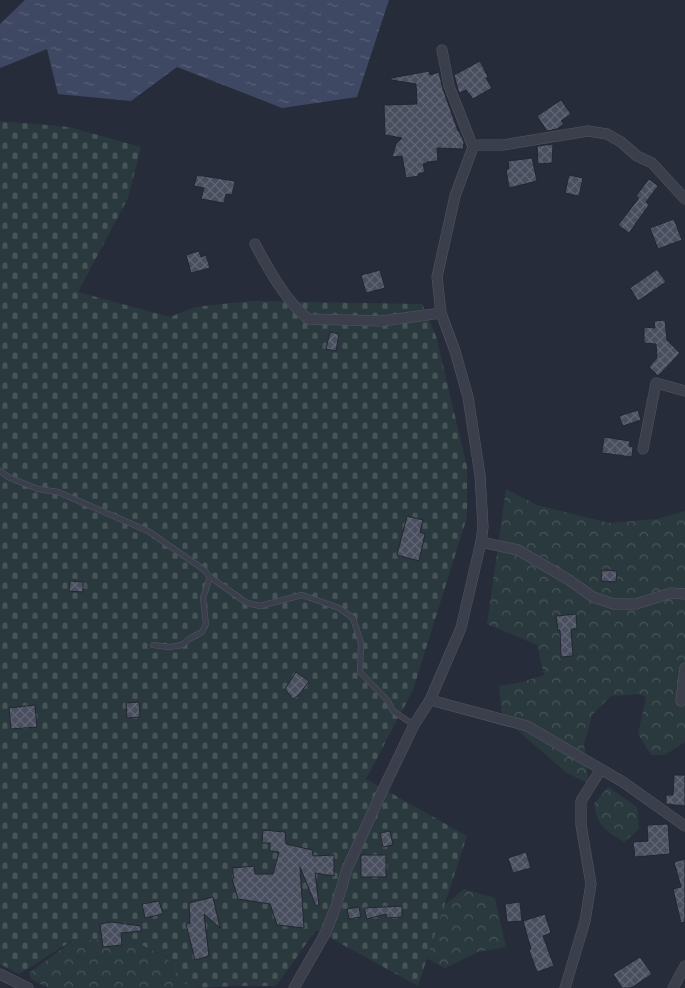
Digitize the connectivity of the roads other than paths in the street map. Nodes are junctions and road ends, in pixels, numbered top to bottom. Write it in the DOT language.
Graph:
graph roads {
  1 [pos="442,50"];
  2 [pos="473,147"];
  3 [pos="685,199"];
  4 [pos="255,244"];
  5 [pos="441,314"];
  6 [pos="685,391"];
  7 [pos="643,449"];
  8 [pos="0,471"];
  9 [pos="481,542"];
  10 [pos="210,577"];
  11 [pos="685,594"];
  12 [pos="153,645"];
  13 [pos="685,668"];
  14 [pos="430,700"];
  15 [pos="681,701"];
  16 [pos="414,725"];
  17 [pos="601,769"];
  18 [pos="685,826"];
  19 [pos="685,966"];
  20 [pos="0,974"];
  21 [pos="28,988"];
  22 [pos="294,988"];
  23 [pos="564,988"];
  24 [pos="673,988"];
  1 -- 2 [label="street"];
  2 -- 3 [label="street"];
  2 -- 5 [label="street"];
  4 -- 5 [label="street"];
  5 -- 9 [label="street"];
  6 -- 7 [label="street"];
  8 -- 10 [label="lane"];
  9 -- 11 [label="street"];
  9 -- 14 [label="street"];
  10 -- 12 [label="lane"];
  10 -- 16 [label="lane"];
  13 -- 15 [label="street"];
  14 -- 16 [label="street"];
  14 -- 17 [label="street"];
  16 -- 22 [label="street"];
  17 -- 18 [label="street"];
  17 -- 23 [label="street"];
  19 -- 24 [label="street"];
  20 -- 21 [label="street"];
}
